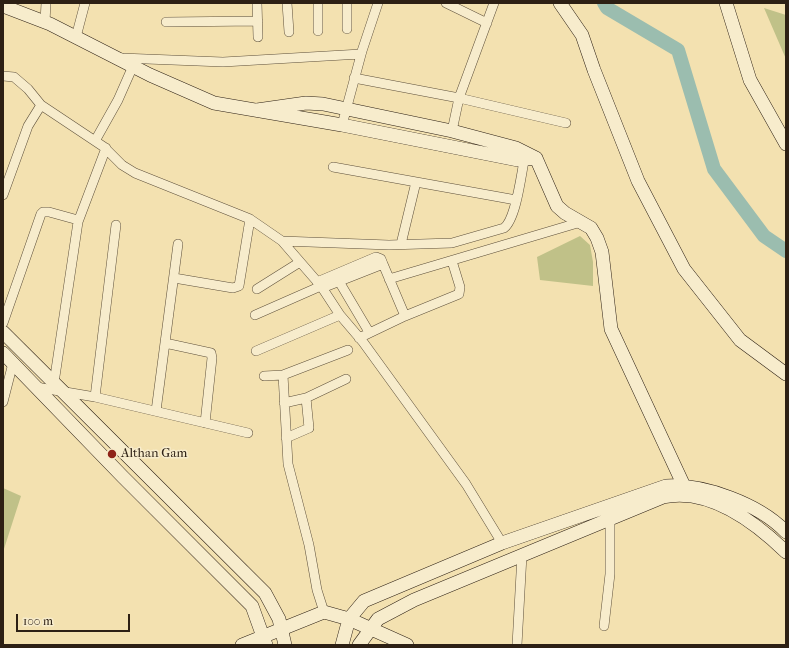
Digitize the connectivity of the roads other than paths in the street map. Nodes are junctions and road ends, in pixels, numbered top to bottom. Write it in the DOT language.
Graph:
graph roads {
  1 [pos="46,3"];
  2 [pos="85,3"];
  3 [pos="257,3"];
  4 [pos="286,3"];
  5 [pos="318,3"];
  6 [pos="347,3"];
  7 [pos="378,3"];
  8 [pos="446,3"];
  9 [pos="494,3"];
  10 [pos="560,3"];
  11 [pos="726,3"];
  12 [pos="3,6"];
  13 [pos="258,21"];
  14 [pos="45,22"];
  15 [pos="166,22"];
  16 [pos="487,23"];
  17 [pos="347,29"];
  18 [pos="318,31"];
  19 [pos="288,32"];
  20 [pos="76,37"];
  21 [pos="258,37"];
  22 [pos="361,54"];
  23 [pos="117,58"];
  24 [pos="133,66"];
  25 [pos="3,76"];
  26 [pos="354,78"];
  27 [pos="459,98"];
  28 [pos="41,104"];
  29 [pos="346,108"];
  30 [pos="257,110"];
  31 [pos="566,123"];
  32 [pos="342,125"];
  33 [pos="452,131"];
  34 [pos="95,141"];
  35 [pos="786,144"];
  36 [pos="106,148"];
  37 [pos="530,159"];
  38 [pos="333,167"];
  39 [pos="416,182"];
  40 [pos="3,195"];
  41 [pos="516,200"];
  42 [pos="78,220"];
  43 [pos="250,220"];
  44 [pos="581,222"];
  45 [pos="116,225"];
  46 [pos="282,241"];
  47 [pos="178,244"];
  48 [pos="401,244"];
  49 [pos="452,261"];
  50 [pos="300,262"];
  51 [pos="174,278"];
  52 [pos="337,278"];
  53 [pos="390,279"];
  54 [pos="320,285"];
  55 [pos="257,289"];
  56 [pos="255,315"];
  57 [pos="340,315"];
  58 [pos="405,316"];
  59 [pos="3,323"];
  60 [pos="3,332"];
  61 [pos="369,332"];
  62 [pos="359,338"];
  63 [pos="165,343"];
  64 [pos="348,350"];
  65 [pos="256,351"];
  66 [pos="3,353"];
  67 [pos="13,363"];
  68 [pos="786,374"];
  69 [pos="283,375"];
  70 [pos="264,376"];
  71 [pos="346,379"];
  72 [pos="36,386"];
  73 [pos="58,387"];
  74 [pos="95,397"];
  75 [pos="306,398"];
  76 [pos="3,402"];
  77 [pos="284,403"];
  78 [pos="156,412"];
  79 [pos="205,423"];
  80 [pos="248,433"];
  81 [pos="286,438"];
  82 [pos="684,486"];
  83 [pos="610,519"];
  84 [pos="786,532"];
  85 [pos="502,543"];
  86 [pos="786,552"];
  87 [pos="522,555"];
  88 [pos="324,612"];
  89 [pos="349,620"];
  90 [pos="604,626"];
  91 [pos="281,628"];
  92 [pos="370,629"];
  93 [pos="265,641"];
  94 [pos="242,645"];
  95 [pos="285,645"];
  96 [pos="342,645"];
  97 [pos="359,645"];
  98 [pos="407,645"];
  99 [pos="517,645"];
  1 -- 14 [label="street"];
  2 -- 20 [label="street"];
  3 -- 13 [label="street"];
  4 -- 19 [label="street"];
  5 -- 18 [label="street"];
  6 -- 17 [label="street"];
  7 -- 22 [label="street"];
  8 -- 16 [label="street"];
  9 -- 16 [label="street"];
  10 -- 68 [label="street"];
  11 -- 35 [label="street"];
  12 -- 14 [label="street"];
  13 -- 15 [label="street"];
  13 -- 21 [label="street"];
  14 -- 20 [label="street"];
  16 -- 27 [label="street"];
  20 -- 23 [label="street"];
  22 -- 23 [label="street"];
  22 -- 26 [label="street"];
  23 -- 24 [label="street"];
  24 -- 30 [label="street"];
  24 -- 34 [label="street"];
  25 -- 28 [label="street"];
  26 -- 27 [label="street"];
  26 -- 29 [label="street"];
  27 -- 31 [label="street"];
  27 -- 33 [label="street"];
  28 -- 34 [label="street"];
  28 -- 40 [label="street"];
  29 -- 30 [label="street"];
  29 -- 32 [label="street"];
  29 -- 33 [label="street"];
  30 -- 32 [label="street"];
  32 -- 37 [label="street"];
  33 -- 37 [label="street"];
  34 -- 36 [label="street"];
  36 -- 42 [label="street"];
  36 -- 43 [label="street"];
  37 -- 41 [label="street"];
  37 -- 44 [label="street"];
  38 -- 39 [label="street"];
  39 -- 41 [label="street"];
  39 -- 48 [label="street"];
  41 -- 48 [label="street"];
  42 -- 59 [label="street"];
  42 -- 73 [label="street"];
  43 -- 46 [label="street"];
  43 -- 51 [label="street"];
  44 -- 49 [label="street"];
  44 -- 82 [label="street"];
  45 -- 74 [label="street"];
  46 -- 48 [label="street"];
  46 -- 50 [label="street"];
  47 -- 51 [label="street"];
  49 -- 53 [label="street"];
  49 -- 58 [label="street"];
  50 -- 54 [label="street"];
  50 -- 55 [label="street"];
  51 -- 63 [label="street"];
  52 -- 53 [label="street"];
  52 -- 54 [label="street"];
  52 -- 61 [label="street"];
  53 -- 58 [label="street"];
  54 -- 56 [label="street"];
  54 -- 57 [label="street"];
  57 -- 62 [label="street"];
  57 -- 65 [label="street"];
  58 -- 61 [label="street"];
  60 -- 73 [label="street"];
  61 -- 62 [label="street"];
  62 -- 85 [label="street"];
  63 -- 78 [label="street"];
  63 -- 79 [label="street"];
  64 -- 69 [label="street"];
  66 -- 67 [label="street"];
  67 -- 72 [label="street"];
  67 -- 76 [label="street"];
  69 -- 70 [label="street"];
  69 -- 77 [label="street"];
  71 -- 75 [label="street"];
  72 -- 73 [label="street"];
  72 -- 93 [label="street"];
  73 -- 74 [label="street"];
  73 -- 91 [label="street"];
  74 -- 78 [label="street"];
  75 -- 77 [label="street"];
  75 -- 81 [label="street"];
  77 -- 81 [label="street"];
  78 -- 79 [label="street"];
  79 -- 80 [label="street"];
  81 -- 88 [label="street"];
  82 -- 84 [label="street"];
  82 -- 85 [label="street"];
  83 -- 86 [label="street"];
  83 -- 87 [label="street"];
  83 -- 90 [label="street"];
  85 -- 89 [label="street"];
  87 -- 92 [label="street"];
  87 -- 99 [label="street"];
  88 -- 89 [label="street"];
  88 -- 91 [label="street"];
  89 -- 92 [label="street"];
  89 -- 96 [label="street"];
  91 -- 93 [label="street"];
  91 -- 95 [label="street"];
  92 -- 97 [label="street"];
  92 -- 98 [label="street"];
  93 -- 94 [label="street"];
}
